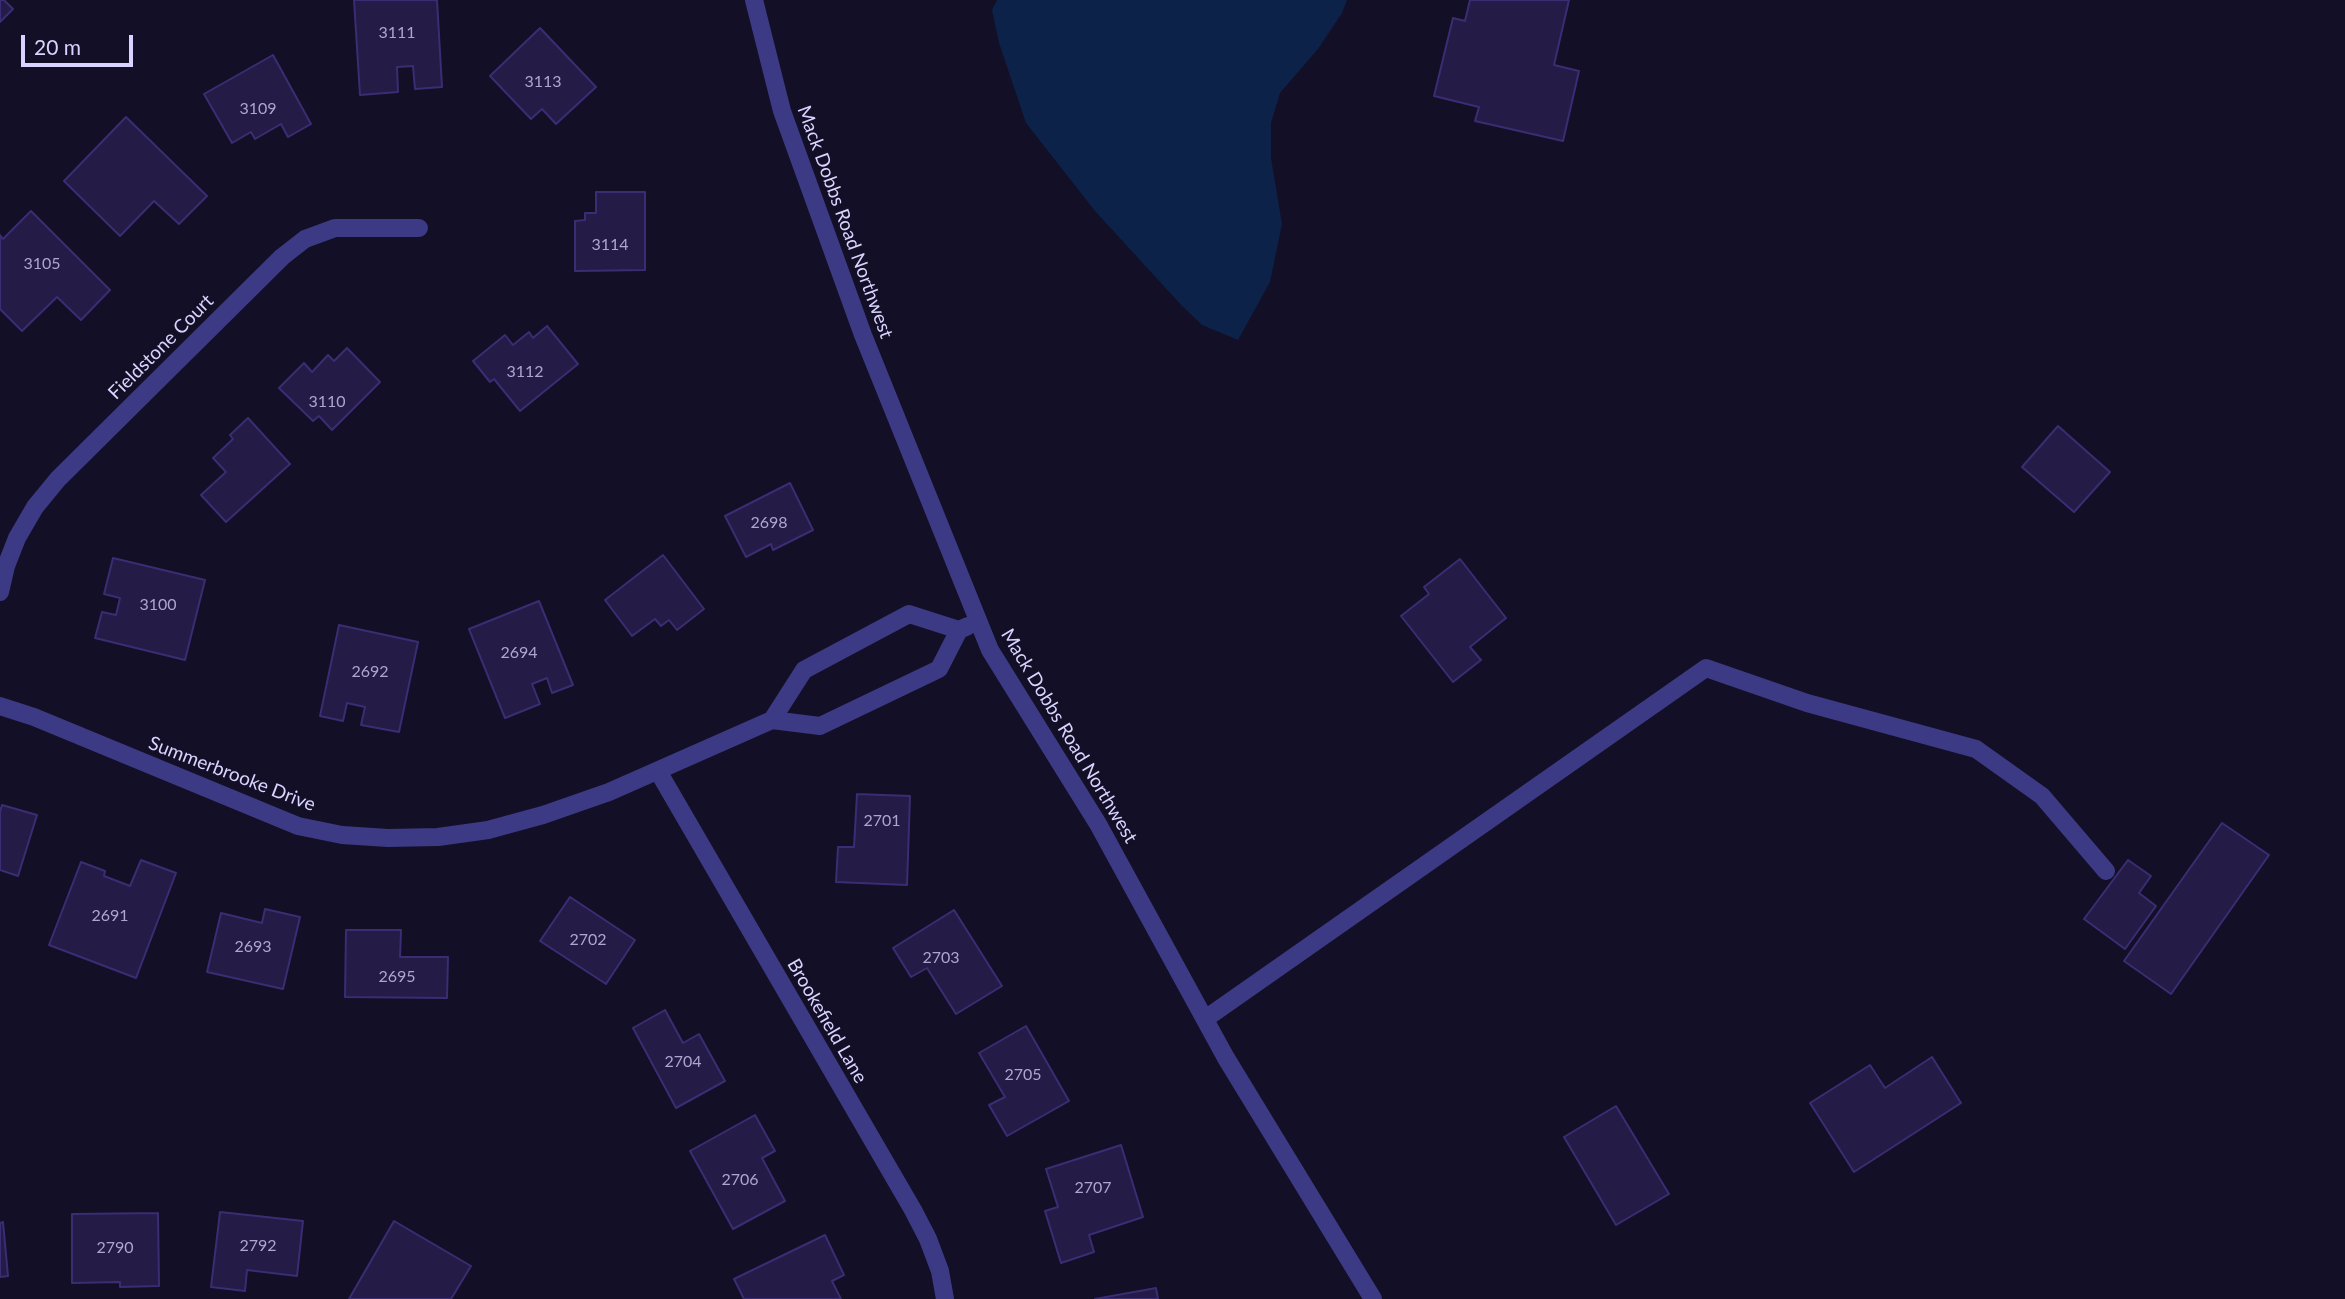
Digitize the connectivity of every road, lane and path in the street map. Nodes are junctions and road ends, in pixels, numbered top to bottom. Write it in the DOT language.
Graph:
graph roads {
  1 [pos="754,0"];
  2 [pos="419,228"];
  3 [pos="0,592"];
  4 [pos="979,622"];
  5 [pos="959,630"];
  6 [pos="0,706"];
  7 [pos="772,720"];
  8 [pos="658,771"];
  9 [pos="2106,871"];
  10 [pos="1205,1019"];
  11 [pos="945,1299"];
  12 [pos="1373,1299"];
  1 -- 4 [label="street, Mack Dobbs Road Northwest"];
  2 -- 3 [label="street, Fieldstone Court"];
  4 -- 5 [label="street"];
  4 -- 10 [label="street, Mack Dobbs Road Northwest"];
  5 -- 7 [label="street"];
  5 -- 7 [label="street"];
  6 -- 8 [label="street, Summerbrooke Drive"];
  7 -- 8 [label="street, Summerbrooke Drive"];
  8 -- 11 [label="street, Brookefield Lane"];
  9 -- 10 [label="street"];
  10 -- 12 [label="street, Mack Dobbs Road Northwest"];
}
